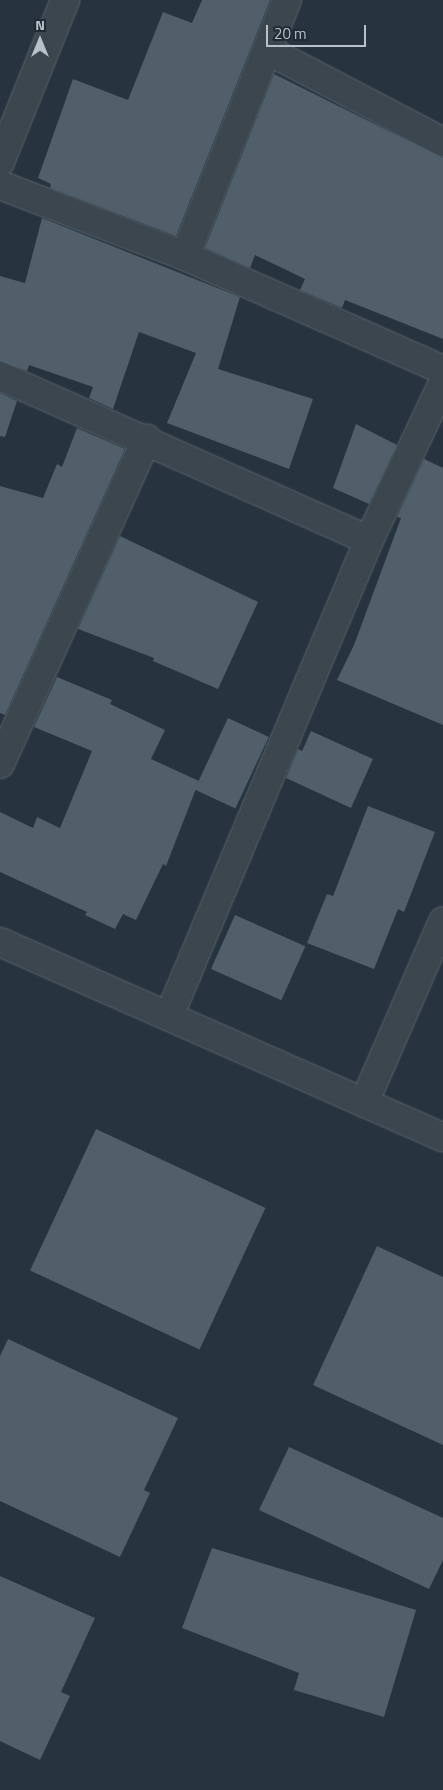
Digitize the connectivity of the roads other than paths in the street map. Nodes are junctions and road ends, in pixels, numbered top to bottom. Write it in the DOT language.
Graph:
graph roads {
  1 [pos="66,0"];
  2 [pos="287,0"];
  3 [pos="266,50"];
  4 [pos="443,142"];
  5 [pos="0,162"];
  6 [pos="0,185"];
  7 [pos="184,256"];
  8 [pos="443,370"];
  9 [pos="0,376"];
  10 [pos="443,383"];
  11 [pos="148,439"];
  12 [pos="369,540"];
  13 [pos="0,764"];
  14 [pos="443,921"];
  15 [pos="0,942"];
  16 [pos="169,1016"];
  17 [pos="364,1103"];
  18 [pos="443,1137"];
  1 -- 5 [label="street"];
  2 -- 3 [label="street"];
  3 -- 4 [label="street"];
  3 -- 7 [label="street"];
  6 -- 7 [label="street"];
  7 -- 8 [label="street"];
  9 -- 11 [label="street"];
  10 -- 12 [label="street"];
  11 -- 12 [label="street"];
  11 -- 13 [label="street"];
  12 -- 16 [label="street"];
  14 -- 17 [label="street"];
  15 -- 16 [label="street"];
  16 -- 17 [label="street"];
  17 -- 18 [label="street"];
}
